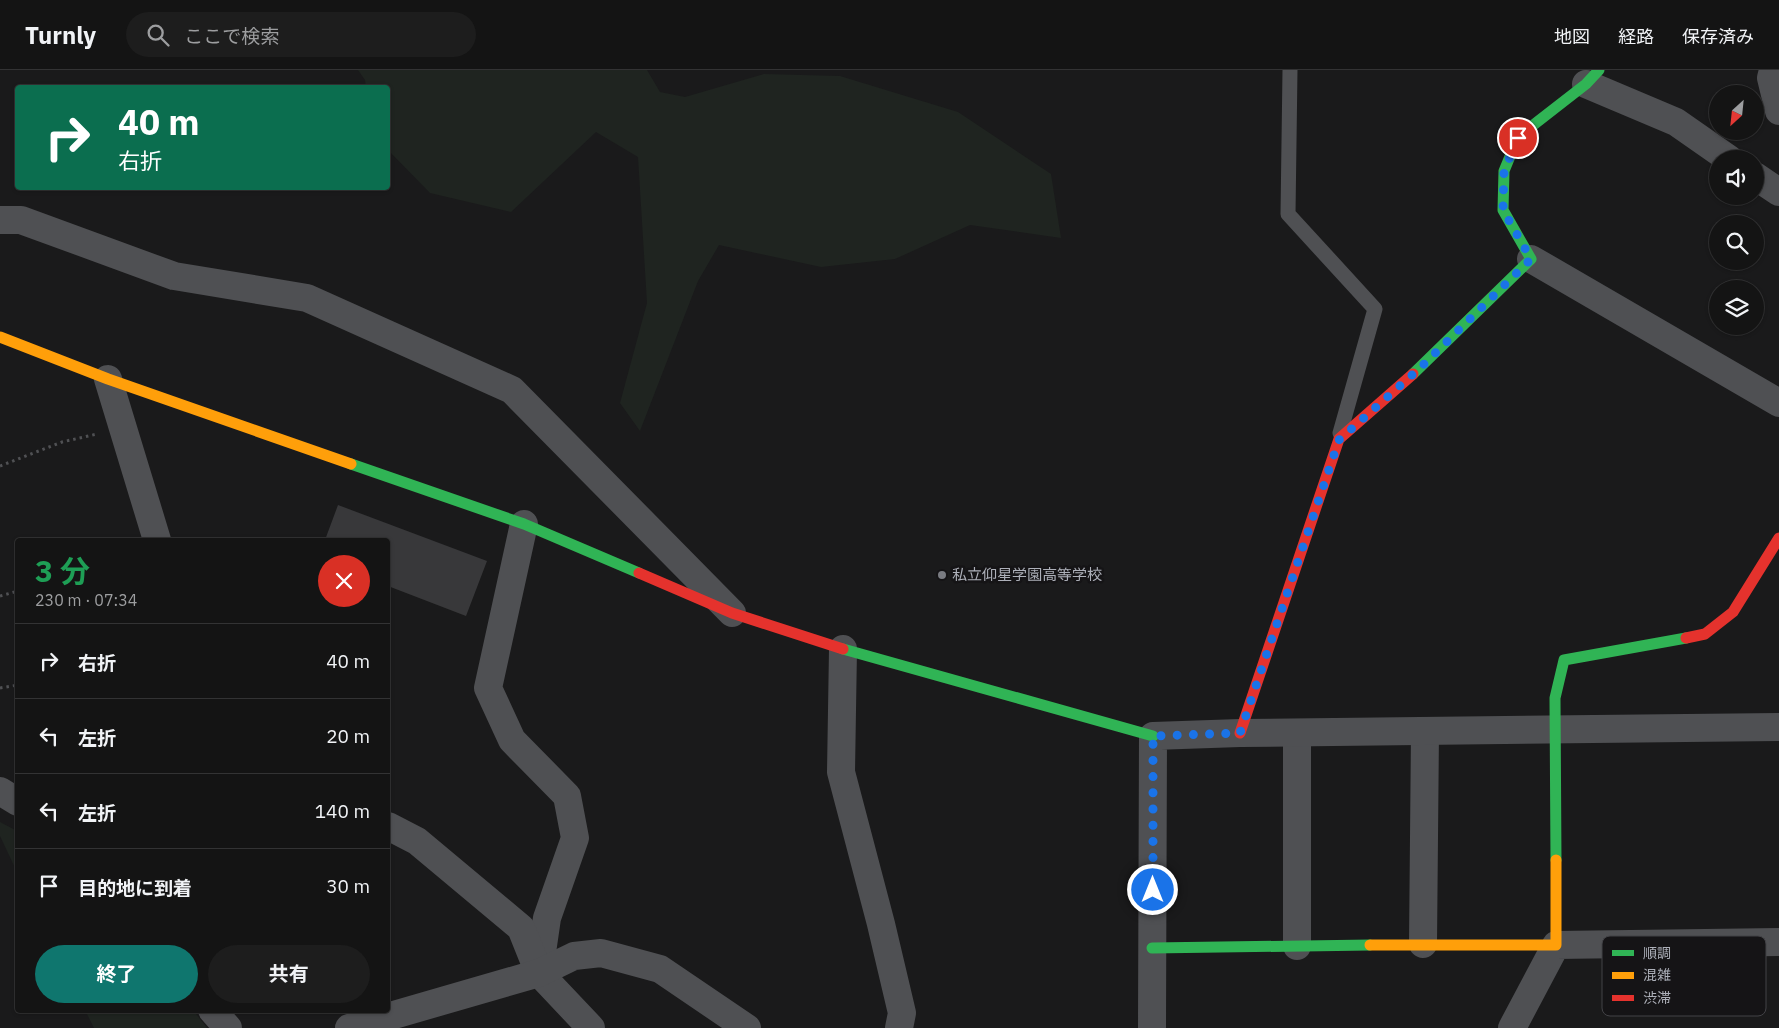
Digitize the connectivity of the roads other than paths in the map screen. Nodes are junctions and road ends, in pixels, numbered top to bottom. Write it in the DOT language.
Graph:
graph roads {
  1 [pos="1290,70"];
  2 [pos="1773,70"];
  3 [pos="1592,77"];
  4 [pos="1779,110"];
  5 [pos="1716,150"];
  6 [pos="1764,182"];
  7 [pos="1779,192"];
  8 [pos="0,220"];
  9 [pos="1531,259"];
  10 [pos="0,337"];
  11 [pos="108,379"];
  12 [pos="1779,403"];
  13 [pos="1339,440"];
  14 [pos="524,524"];
  15 [pos="156,538"];
  16 [pos="1779,538"];
  17 [pos="732,613"];
  18 [pos="843,649"];
  19 [pos="1779,727"];
  20 [pos="1557,729"];
  21 [pos="1425,731"];
  22 [pos="1240,733"];
  23 [pos="1297,734"];
  24 [pos="1153,736"];
  25 [pos="0,791"];
  26 [pos="15,800"];
  27 [pos="390,827"];
  28 [pos="1766,942"];
  29 [pos="1779,942"];
  30 [pos="1423,944"];
  31 [pos="1602,944"];
  32 [pos="1556,945"];
  33 [pos="1297,946"];
  34 [pos="1152,948"];
  35 [pos="539,973"];
  36 [pos="215,1013"];
  37 [pos="228,1028"];
  38 [pos="349,1028"];
  39 [pos="591,1028"];
  40 [pos="747,1028"];
  41 [pos="898,1028"];
  42 [pos="1152,1028"];
  43 [pos="1512,1028"];
  1 -- 13 [label="lane"];
  2 -- 4 [label="street"];
  3 -- 5 [label="street"];
  3 -- 9 [label="street"];
  6 -- 7 [label="street"];
  8 -- 17 [label="street"];
  9 -- 12 [label="street"];
  9 -- 13 [label="street"];
  10 -- 11 [label="street"];
  11 -- 14 [label="street"];
  11 -- 15 [label="street"];
  13 -- 22 [label="street"];
  14 -- 17 [label="street"];
  14 -- 35 [label="street"];
  16 -- 20 [label="street"];
  17 -- 18 [label="street"];
  18 -- 24 [label="street"];
  18 -- 41 [label="street"];
  19 -- 20 [label="street"];
  20 -- 21 [label="street"];
  20 -- 32 [label="street"];
  21 -- 23 [label="street"];
  21 -- 30 [label="street"];
  22 -- 23 [label="street"];
  22 -- 24 [label="street"];
  23 -- 33 [label="street"];
  24 -- 34 [label="street"];
  25 -- 26 [label="street"];
  27 -- 35 [label="street"];
  28 -- 29 [label="street"];
  30 -- 32 [label="street"];
  30 -- 33 [label="street"];
  31 -- 32 [label="street"];
  32 -- 43 [label="street"];
  33 -- 34 [label="street"];
  34 -- 42 [label="street"];
  35 -- 38 [label="street"];
  35 -- 39 [label="street"];
  35 -- 40 [label="street"];
  36 -- 37 [label="street"];
}
